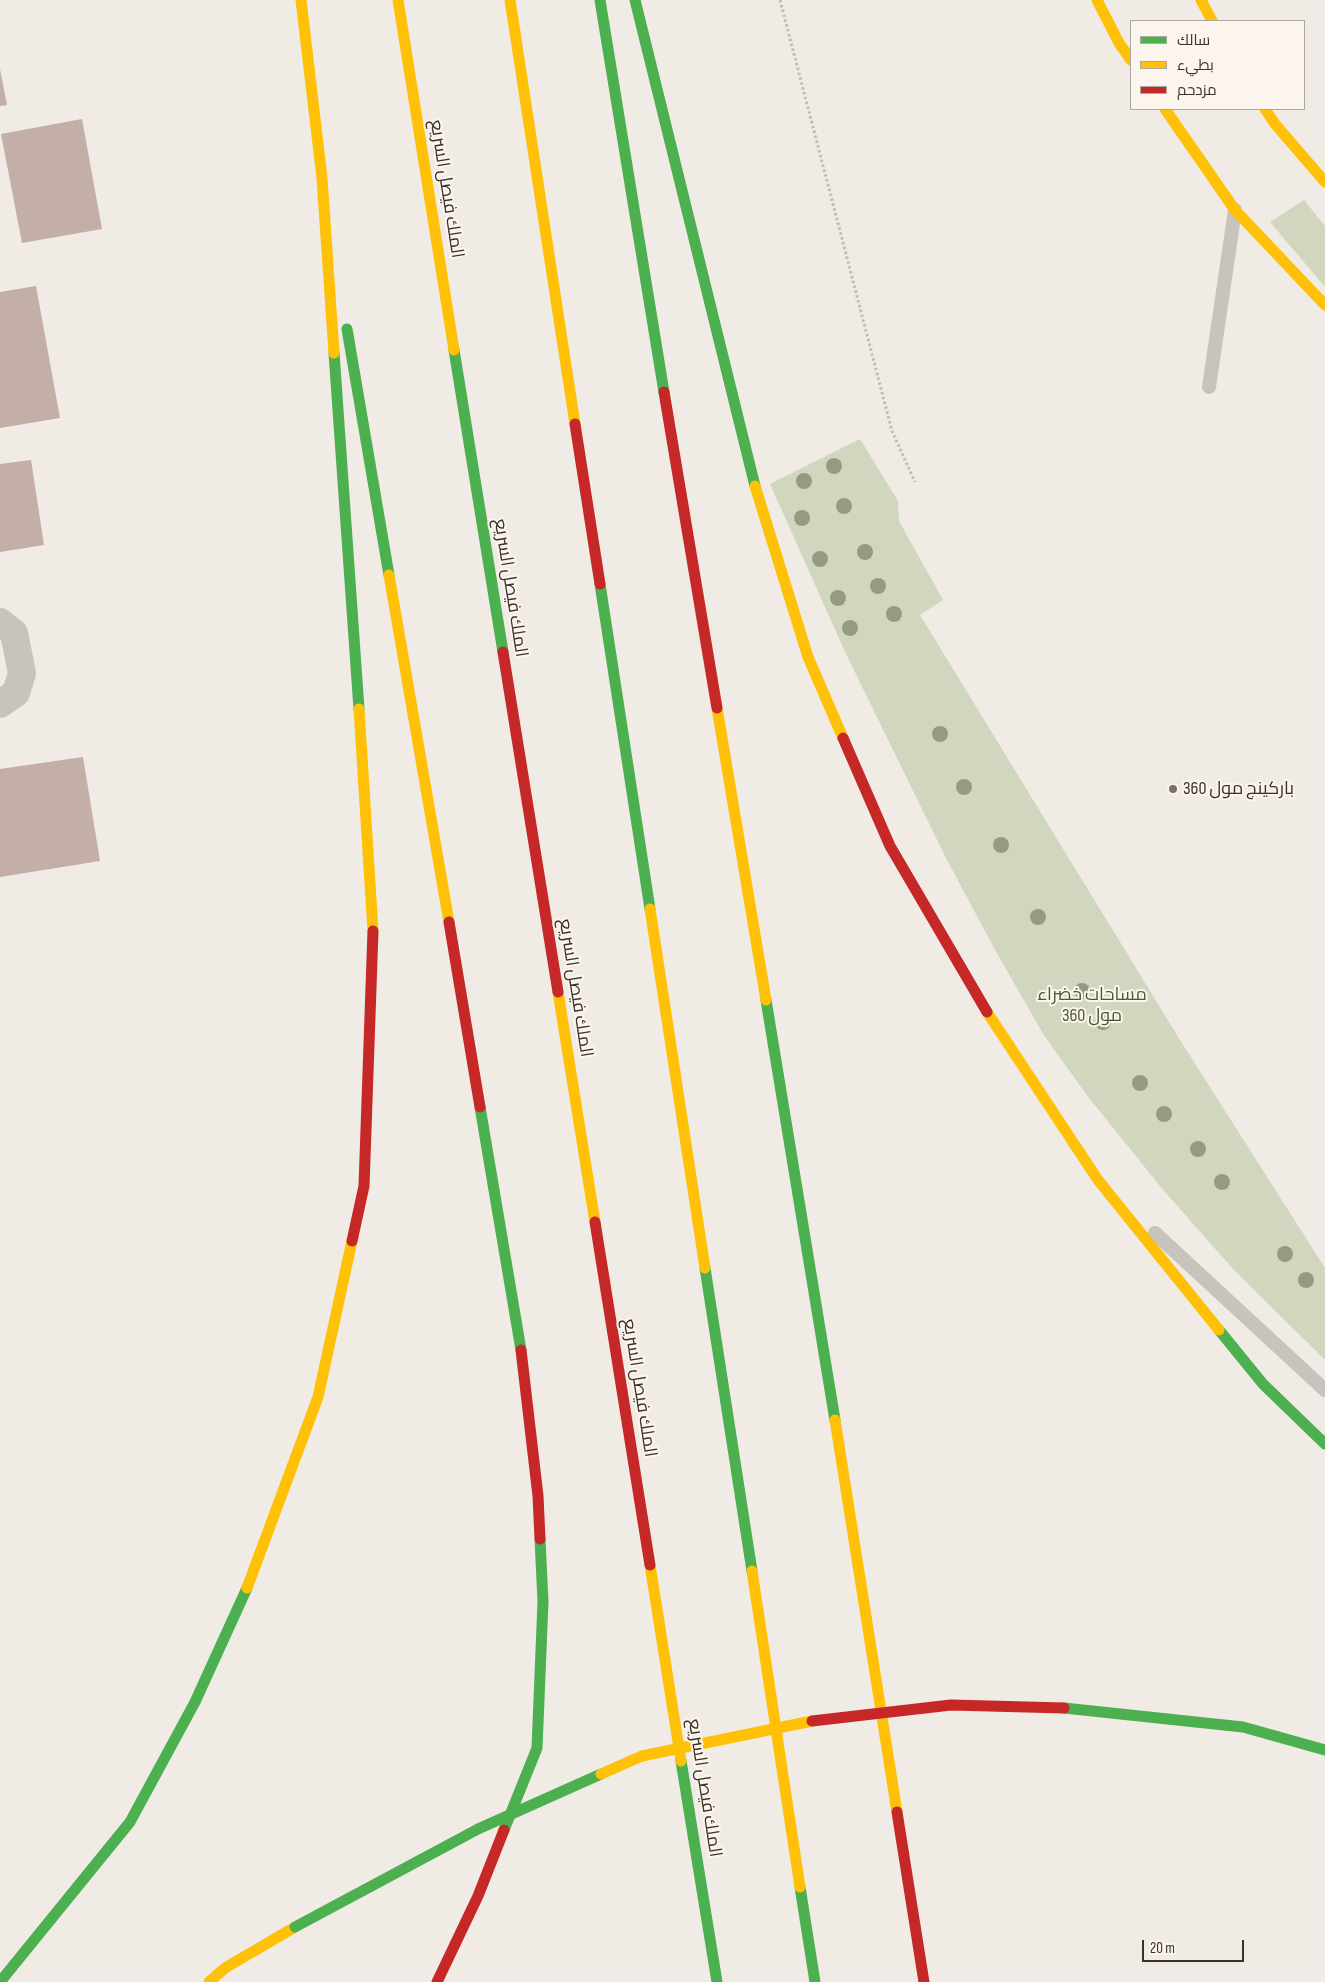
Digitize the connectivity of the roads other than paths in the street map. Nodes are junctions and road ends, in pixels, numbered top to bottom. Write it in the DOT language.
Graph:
graph roads {
  1 [pos="301,0"];
  2 [pos="398,0"];
  3 [pos="510,0"];
  4 [pos="600,0"];
  5 [pos="635,0"];
  6 [pos="1097,0"];
  7 [pos="1201,0"];
  8 [pos="1211,20"];
  9 [pos="1130,59"];
  10 [pos="1166,110"];
  11 [pos="1266,110"];
  12 [pos="322,178"];
  13 [pos="1325,182"];
  14 [pos="1235,210"];
  15 [pos="342,294"];
  16 [pos="1325,305"];
  17 [pos="345,314"];
  18 [pos="1209,387"];
  19 [pos="0,622"];
  20 [pos="0,704"];
  21 [pos="1098,1180"];
  22 [pos="1325,1390"];
  23 [pos="1325,1444"];
  24 [pos="1325,1750"];
  25 [pos="0,1982"];
  26 [pos="209,1982"];
  27 [pos="437,1982"];
  28 [pos="717,1982"];
  29 [pos="815,1982"];
  30 [pos="924,1982"];
  1 -- 12 [label="main road"];
  2 -- 28 [label="main road, الملك فيصل السريع"];
  3 -- 29 [label="main road"];
  4 -- 30 [label="main road"];
  5 -- 21 [label="main road"];
  6 -- 9 [label="main road"];
  7 -- 8 [label="main road"];
  10 -- 14 [label="main road"];
  11 -- 13 [label="main road"];
  12 -- 15 [label="main road"];
  12 -- 25 [label="main road"];
  14 -- 16 [label="main road"];
  14 -- 18 [label="lane"];
  17 -- 27 [label="main road"];
  19 -- 20 [label="street"];
  21 -- 22 [label="lane"];
  21 -- 23 [label="main road"];
  24 -- 26 [label="main road, bridge"];
}
